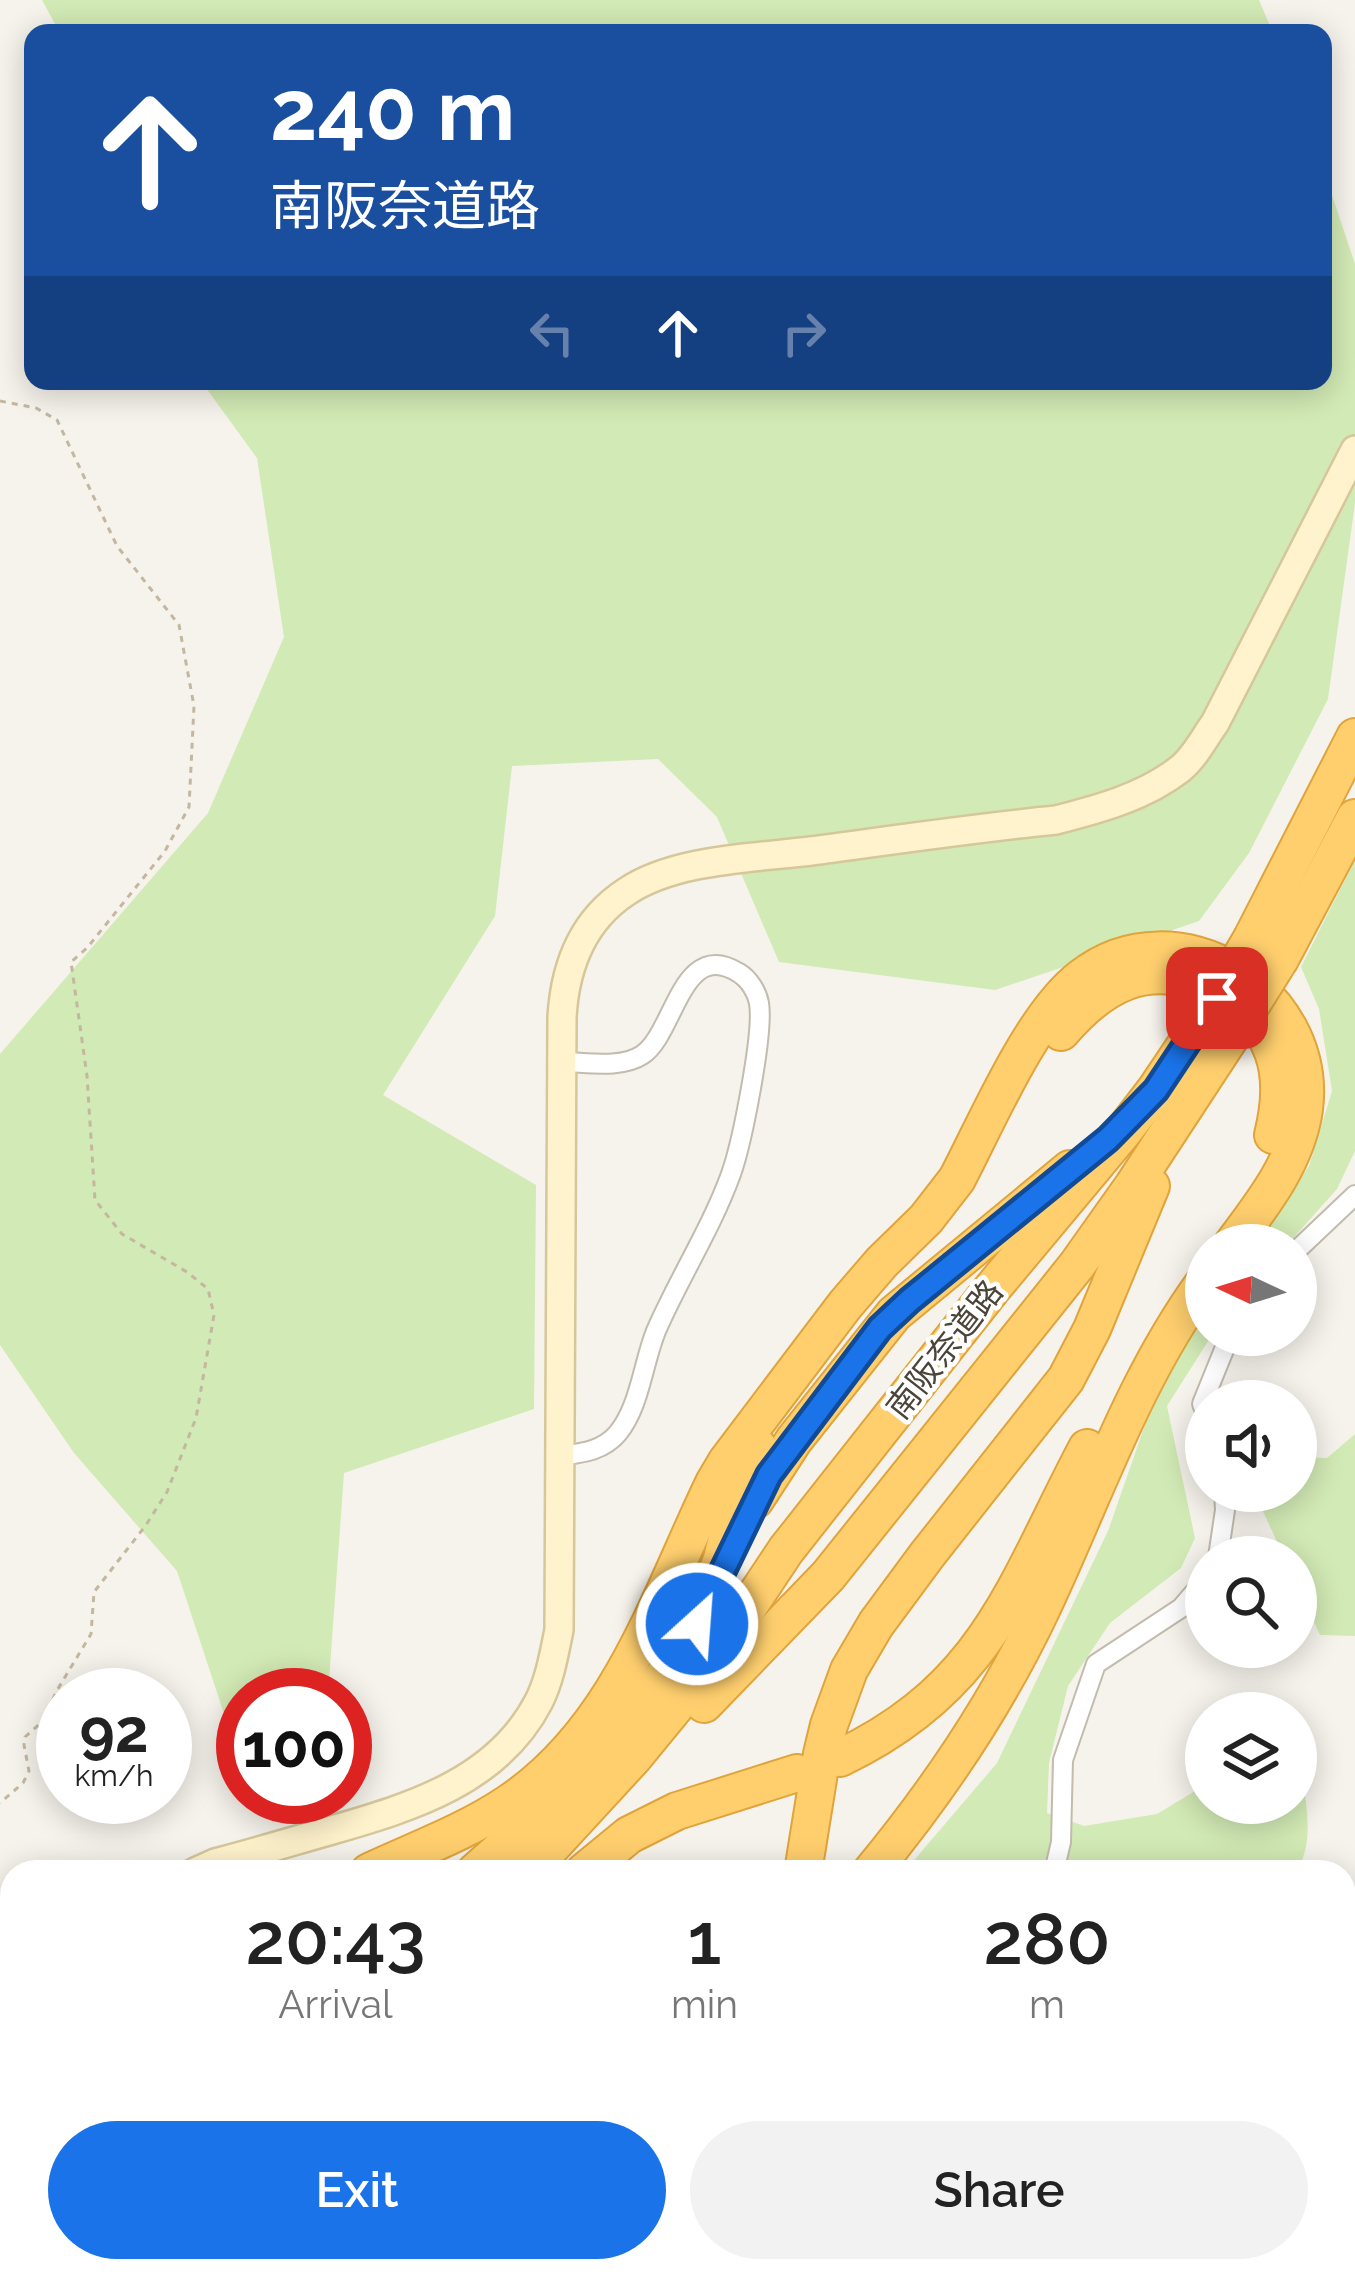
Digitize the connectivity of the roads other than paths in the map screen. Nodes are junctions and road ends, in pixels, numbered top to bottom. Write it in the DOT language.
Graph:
graph roads {
  1 [pos="1355,450"];
  2 [pos="1355,737"];
  3 [pos="1355,818"];
  4 [pos="1266,949"];
  5 [pos="561,1062"];
  6 [pos="1170,1098"];
  7 [pos="1355,1195"];
  8 [pos="1224,1224"];
  9 [pos="1247,1224"];
  10 [pos="1317,1231"];
  11 [pos="1185,1282"];
  12 [pos="1185,1313"];
  13 [pos="560,1456"];
  14 [pos="1185,1603"];
  15 [pos="697,1624"];
  16 [pos="840,1758"];
  17 [pos="797,1773"];
  18 [pos="226,1860"];
  19 [pos="396,1860"];
  20 [pos="489,1860"];
  21 [pos="540,1860"];
  22 [pos="564,1860"];
  23 [pos="599,1860"];
  24 [pos="805,1860"];
  25 [pos="880,1860"];
  26 [pos="1057,1860"];
  1 -- 5 [label="street"];
  2 -- 4 [label="highway, 南阪奈道路"];
  3 -- 4 [label="highway, 南阪奈道路"];
  4 -- 6 [label="highway, 南阪奈道路, bridge"];
  5 -- 13 [label="street"];
  5 -- 13 [label="street"];
  6 -- 15 [label="highway"];
  6 -- 21 [label="highway, 南阪奈道路"];
  6 -- 22 [label="highway, 南阪奈道路"];
  6 -- 24 [label="highway"];
  7 -- 10 [label="street"];
  8 -- 15 [label="highway"];
  9 -- 19 [label="highway"];
  11 -- 16 [label="highway"];
  12 -- 25 [label="highway"];
  13 -- 18 [label="street"];
  14 -- 26 [label="street"];
  15 -- 20 [label="highway"];
  17 -- 23 [label="highway"];
}
